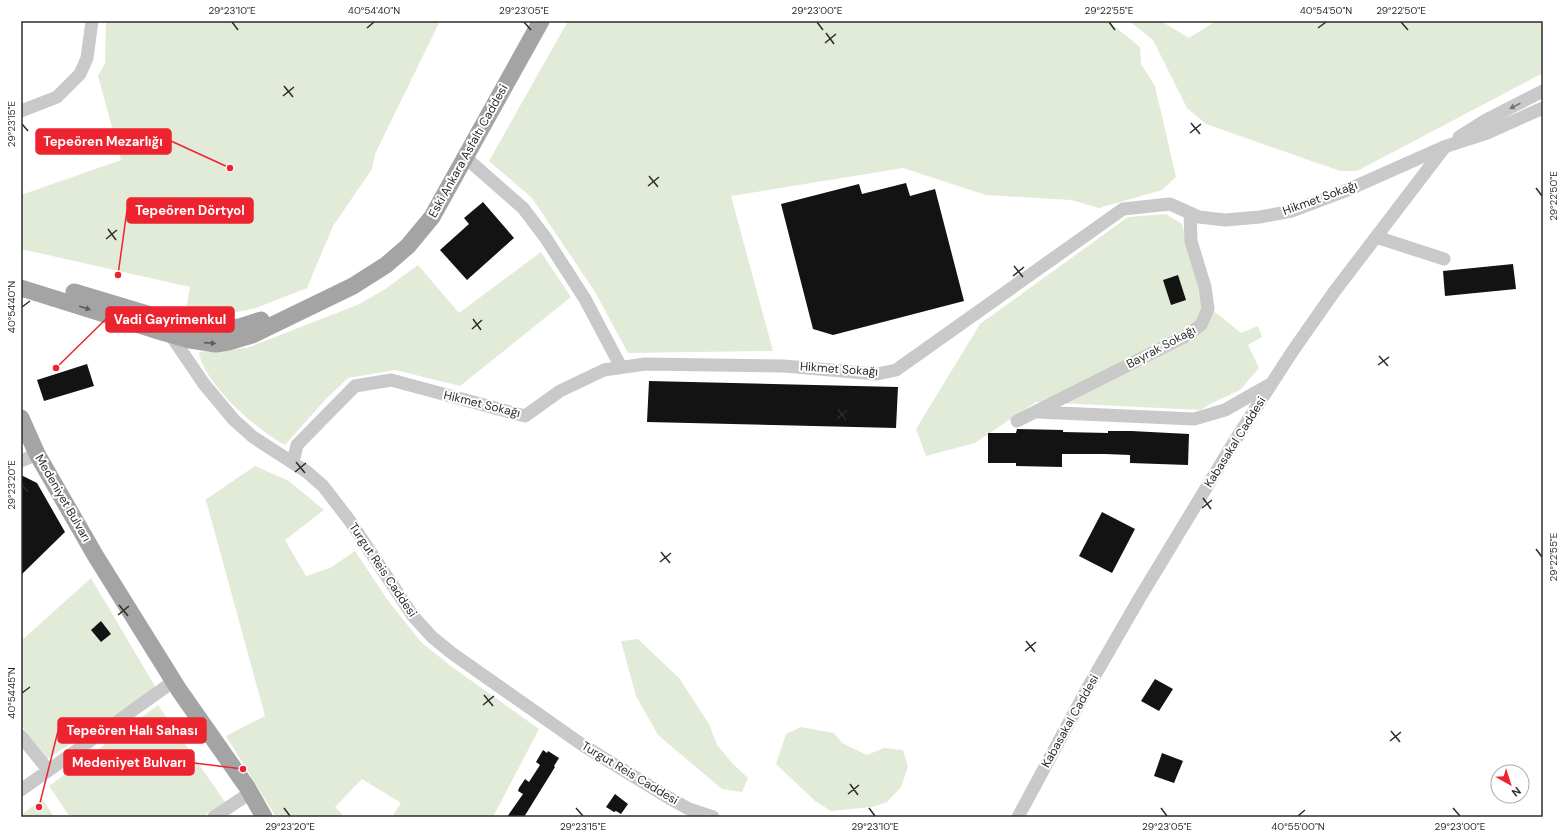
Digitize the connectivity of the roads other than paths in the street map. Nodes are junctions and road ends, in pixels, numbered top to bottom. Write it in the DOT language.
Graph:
graph roads {
  1 [pos="92,21"];
  2 [pos="541,21"];
  3 [pos="1543,91"];
  4 [pos="1543,108"];
  5 [pos="21,111"];
  6 [pos="1444,147"];
  7 [pos="466,158"];
  8 [pos="1190,213"];
  9 [pos="1376,237"];
  10 [pos="1444,259"];
  11 [pos="21,277"];
  12 [pos="21,288"];
  13 [pos="317,304"];
  14 [pos="170,334"];
  15 [pos="621,367"];
  16 [pos="1271,384"];
  17 [pos="1035,412"];
  18 [pos="21,418"];
  19 [pos="1017,421"];
  20 [pos="37,454"];
  21 [pos="21,461"];
  22 [pos="292,462"];
  23 [pos="174,681"];
  24 [pos="21,736"];
  25 [pos="48,770"];
  26 [pos="21,790"];
  27 [pos="250,793"];
  28 [pos="214,817"];
  29 [pos="264,817"];
  30 [pos="713,817"];
  31 [pos="1018,817"];
  1 -- 5 [label="street"];
  2 -- 7 [label="main road, Eski Ankara Asfaltı Caddesi"];
  3 -- 6 [label="street, Hikmet Sokağı, one-way"];
  4 -- 6 [label="street, Hikmet Sokağı"];
  6 -- 8 [label="street, Hikmet Sokağı"];
  6 -- 9 [label="street, Kabasakal Caddesi"];
  7 -- 13 [label="main road, Eski Ankara Asfaltı Caddesi"];
  7 -- 15 [label="street"];
  8 -- 15 [label="street, Hikmet Sokağı"];
  8 -- 17 [label="street, Bayrak Sokağı"];
  9 -- 10 [label="street"];
  9 -- 16 [label="street, Kabasakal Caddesi"];
  11 -- 13 [label="main road"];
  12 -- 14 [label="main road, Eski Ankara Asfaltı Caddesi, one-way"];
  14 -- 13 [label="main road, Eski Ankara Asfaltı Caddesi, one-way"];
  14 -- 22 [label="street, Turgut Reis Caddesi"];
  15 -- 22 [label="street, Hikmet Sokağı"];
  16 -- 17 [label="street"];
  16 -- 31 [label="street, Kabasakal Caddesi"];
  17 -- 19 [label="street, Bayrak Sokağı"];
  18 -- 20 [label="main road, Medeniyet Bulvarı"];
  20 -- 21 [label="street"];
  20 -- 23 [label="main road, Medeniyet Bulvarı"];
  22 -- 30 [label="street, Turgut Reis Caddesi"];
  23 -- 25 [label="street"];
  23 -- 27 [label="main road, Medeniyet Bulvarı"];
  24 -- 25 [label="street"];
  25 -- 26 [label="street"];
  27 -- 28 [label="street"];
  27 -- 29 [label="main road, Medeniyet Bulvarı"];
}
